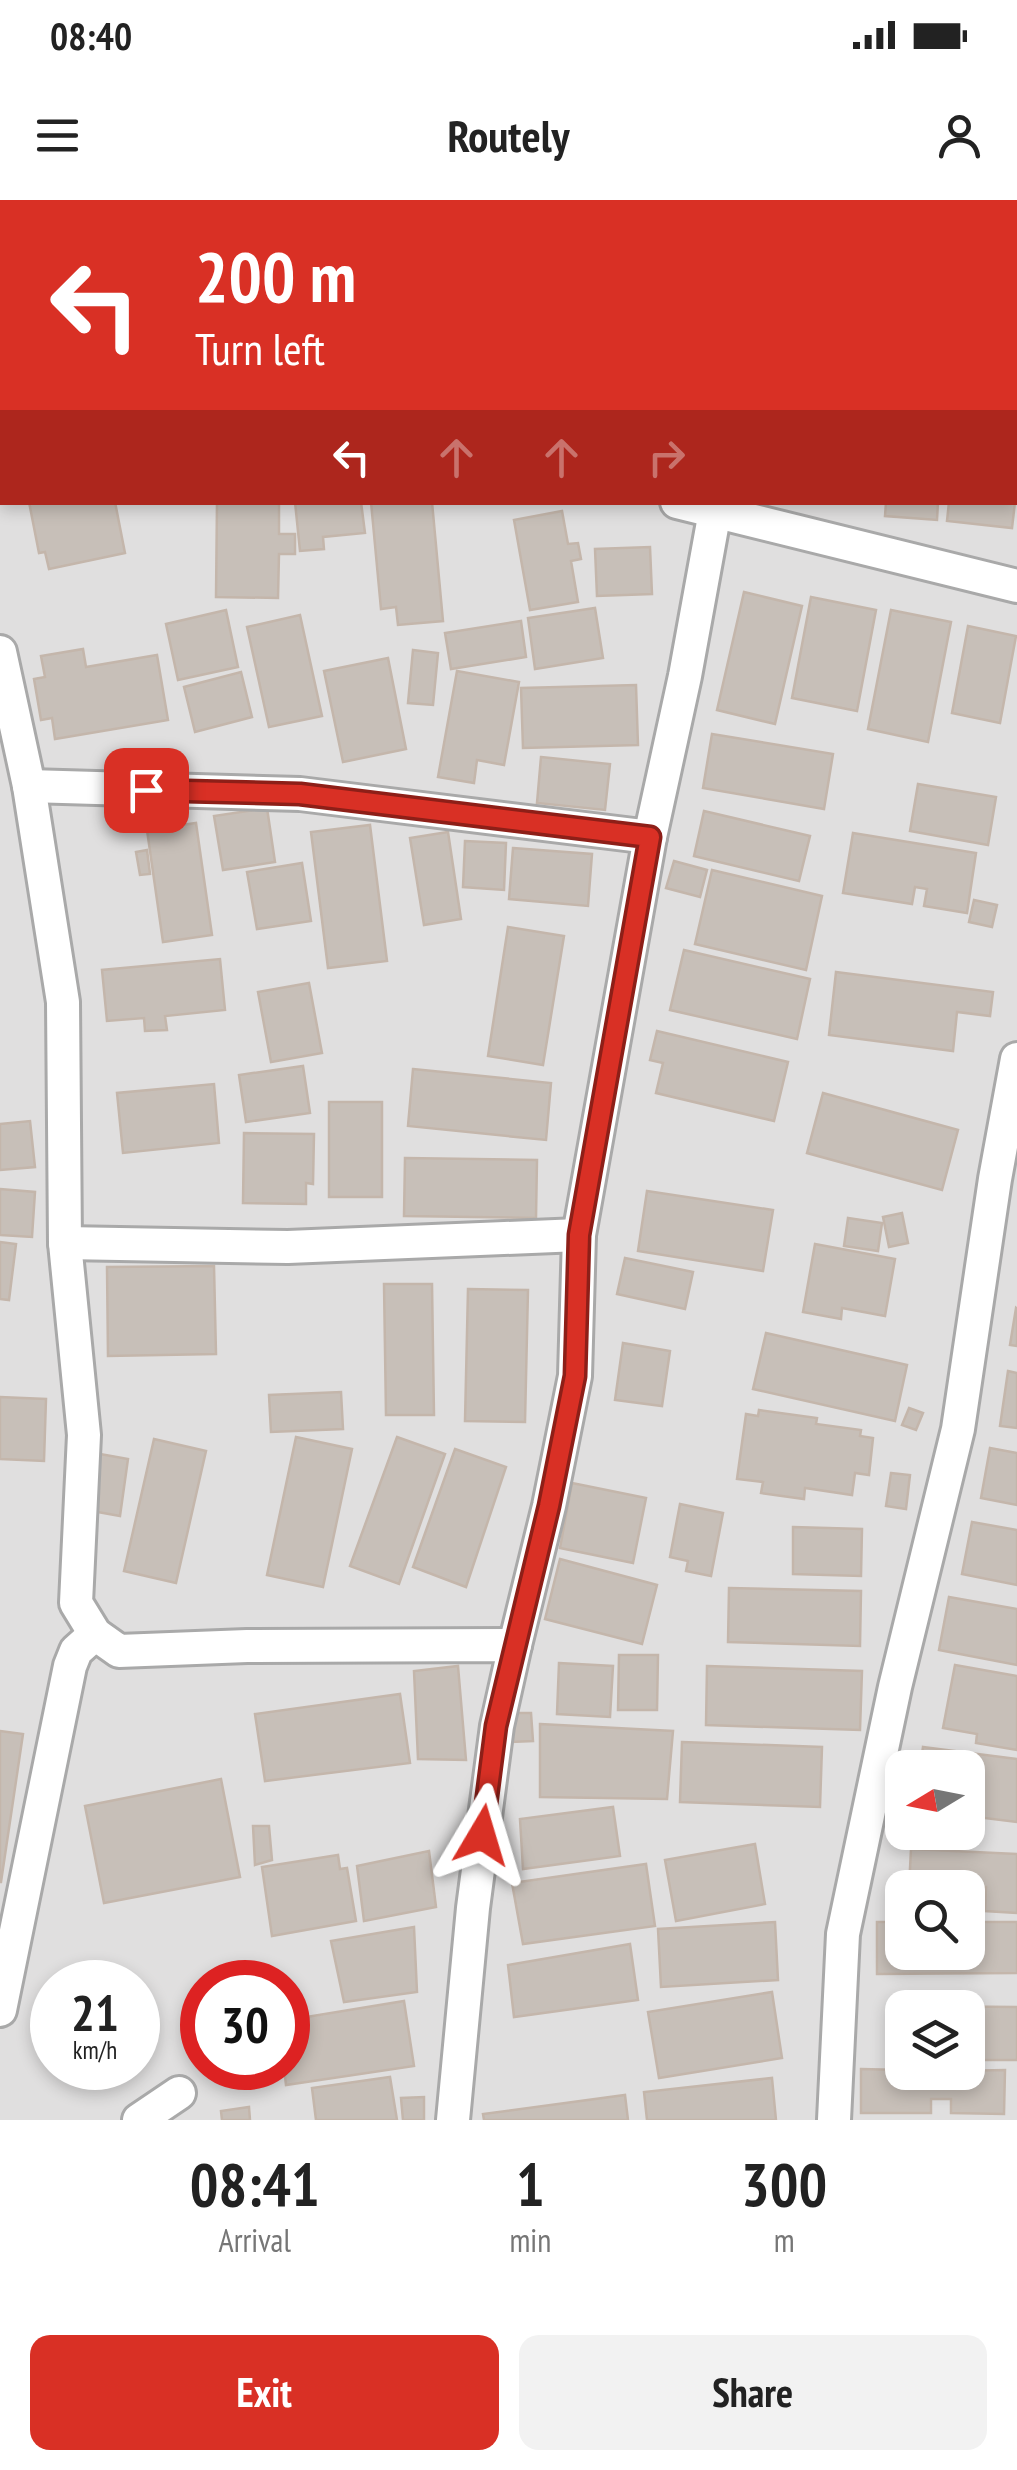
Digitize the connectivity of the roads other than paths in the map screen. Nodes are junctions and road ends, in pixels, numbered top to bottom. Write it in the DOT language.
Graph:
graph roads {
  1 [pos="689,505"];
  2 [pos="716,511"];
  3 [pos="1017,586"];
  4 [pos="0,652"];
  5 [pos="29,786"];
  6 [pos="650,837"];
  7 [pos="1017,1059"];
  8 [pos="579,1235"];
  9 [pos="65,1242"];
  10 [pos="95,1634"];
  11 [pos="515,1646"];
  12 [pos="0,2010"];
  13 [pos="179,2093"];
  14 [pos="139,2120"];
  15 [pos="453,2120"];
  16 [pos="834,2120"];
  1 -- 2 [label="street"];
  2 -- 3 [label="street"];
  2 -- 6 [label="street"];
  4 -- 5 [label="street"];
  5 -- 6 [label="street"];
  5 -- 9 [label="street"];
  6 -- 8 [label="street"];
  7 -- 16 [label="street"];
  8 -- 9 [label="street"];
  8 -- 11 [label="street"];
  9 -- 10 [label="street"];
  10 -- 11 [label="street"];
  10 -- 12 [label="street"];
  11 -- 15 [label="street"];
  13 -- 14 [label="street"];
}
